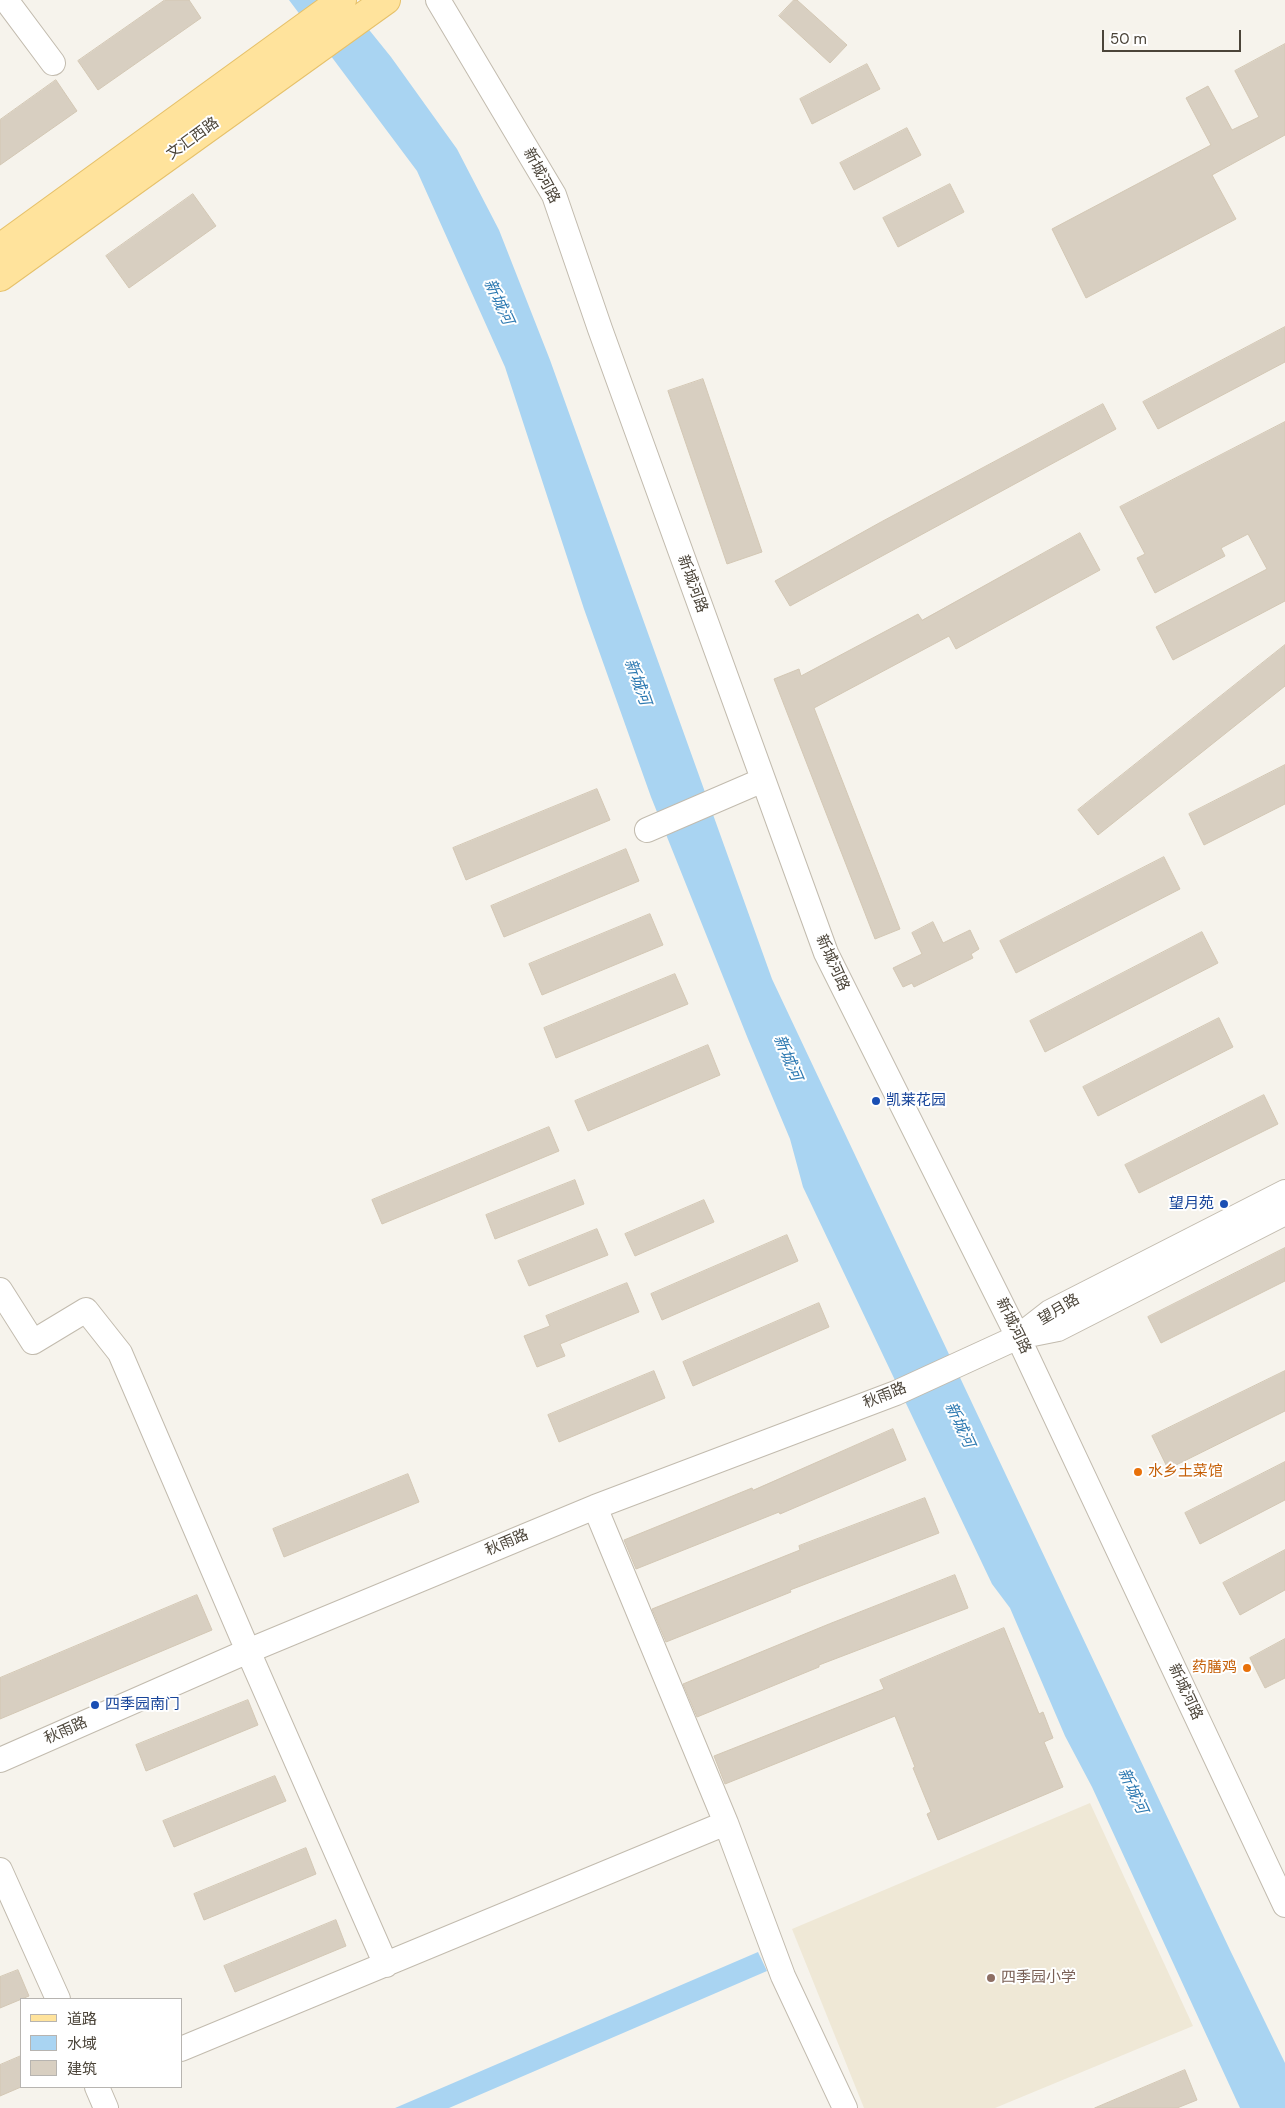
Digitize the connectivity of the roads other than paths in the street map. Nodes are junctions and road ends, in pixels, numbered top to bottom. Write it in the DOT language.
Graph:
graph roads {
  1 [pos="6,0"];
  2 [pos="342,0"];
  3 [pos="438,0"];
  4 [pos="378,5"];
  5 [pos="300,46"];
  6 [pos="53,62"];
  7 [pos="0,248"];
  8 [pos="0,277"];
  9 [pos="763,780"];
  10 [pos="647,830"];
  11 [pos="1285,1192"];
  12 [pos="1285,1213"];
  13 [pos="0,1290"];
  14 [pos="1018,1337"];
  15 [pos="595,1507"];
  16 [pos="248,1651"];
  17 [pos="0,1760"];
  18 [pos="726,1823"];
  19 [pos="0,1870"];
  20 [pos="1285,1905"];
  21 [pos="386,1965"];
  22 [pos="58,1998"];
  23 [pos="182,2049"];
  24 [pos="97,2088"];
  25 [pos="106,2108"];
  26 [pos="845,2108"];
  1 -- 6 [label="street"];
  2 -- 5 [label="main road, 文汇西路"];
  3 -- 9 [label="street, 新城河路"];
  4 -- 5 [label="main road, 文汇西路"];
  5 -- 7 [label="main road, 文汇西路"];
  5 -- 8 [label="main road, 文汇西路"];
  9 -- 10 [label="street"];
  9 -- 14 [label="street, 新城河路"];
  11 -- 14 [label="street, 望月路"];
  12 -- 14 [label="street, 望月路"];
  13 -- 16 [label="street"];
  14 -- 15 [label="street, 秋雨路"];
  14 -- 20 [label="street, 新城河路"];
  15 -- 16 [label="street, 秋雨路"];
  15 -- 18 [label="street"];
  16 -- 17 [label="street, 秋雨路"];
  16 -- 21 [label="street"];
  18 -- 21 [label="street"];
  18 -- 26 [label="street"];
  19 -- 22 [label="street"];
  21 -- 23 [label="street"];
  24 -- 25 [label="street"];
}
